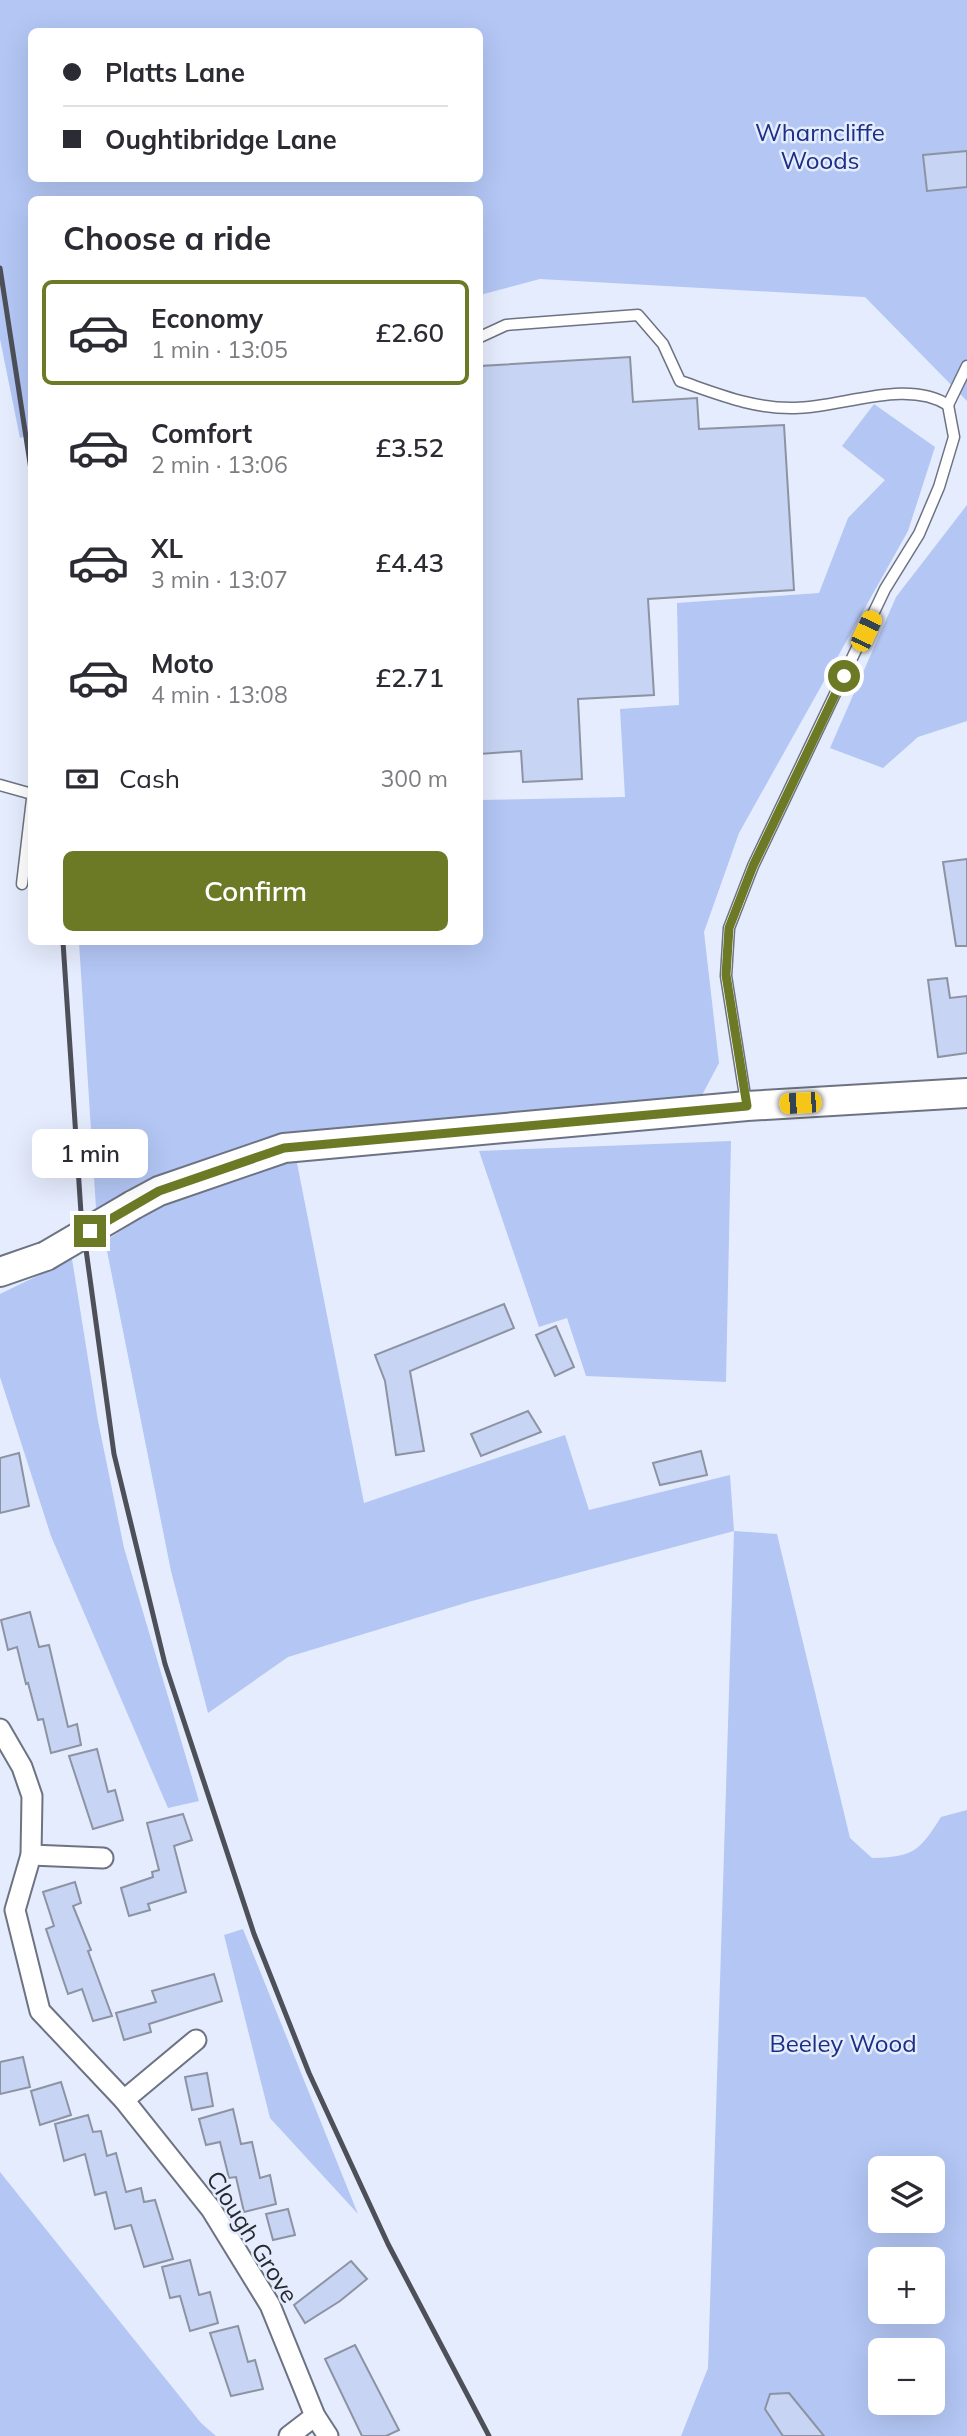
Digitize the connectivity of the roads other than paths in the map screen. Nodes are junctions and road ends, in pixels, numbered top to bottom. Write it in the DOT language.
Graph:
graph roads {
  1 [pos="483,336"];
  2 [pos="967,366"];
  3 [pos="948,405"];
  4 [pos="0,785"];
  5 [pos="28,796"];
  6 [pos="28,832"];
  7 [pos="22,884"];
  8 [pos="967,1093"];
  9 [pos="747,1106"];
  10 [pos="0,1272"];
  11 [pos="0,1729"];
  12 [pos="32,1855"];
  13 [pos="103,1858"];
  14 [pos="7,1912"];
  15 [pos="196,2040"];
  16 [pos="124,2099"];
  17 [pos="315,2416"];
  18 [pos="289,2436"];
  19 [pos="328,2436"];
  1 -- 3 [label="lane"];
  2 -- 3 [label="lane"];
  3 -- 9 [label="lane"];
  4 -- 5 [label="lane"];
  6 -- 7 [label="lane"];
  8 -- 9 [label="street"];
  9 -- 10 [label="street, bridge"];
  11 -- 12 [label="street, Clough Grove"];
  12 -- 13 [label="street"];
  12 -- 14 [label="street, Clough Grove"];
  14 -- 16 [label="street, Clough Grove"];
  15 -- 16 [label="street"];
  16 -- 17 [label="street, Clough Grove"];
  17 -- 18 [label="street"];
  17 -- 19 [label="street, Clough Grove"];
}
